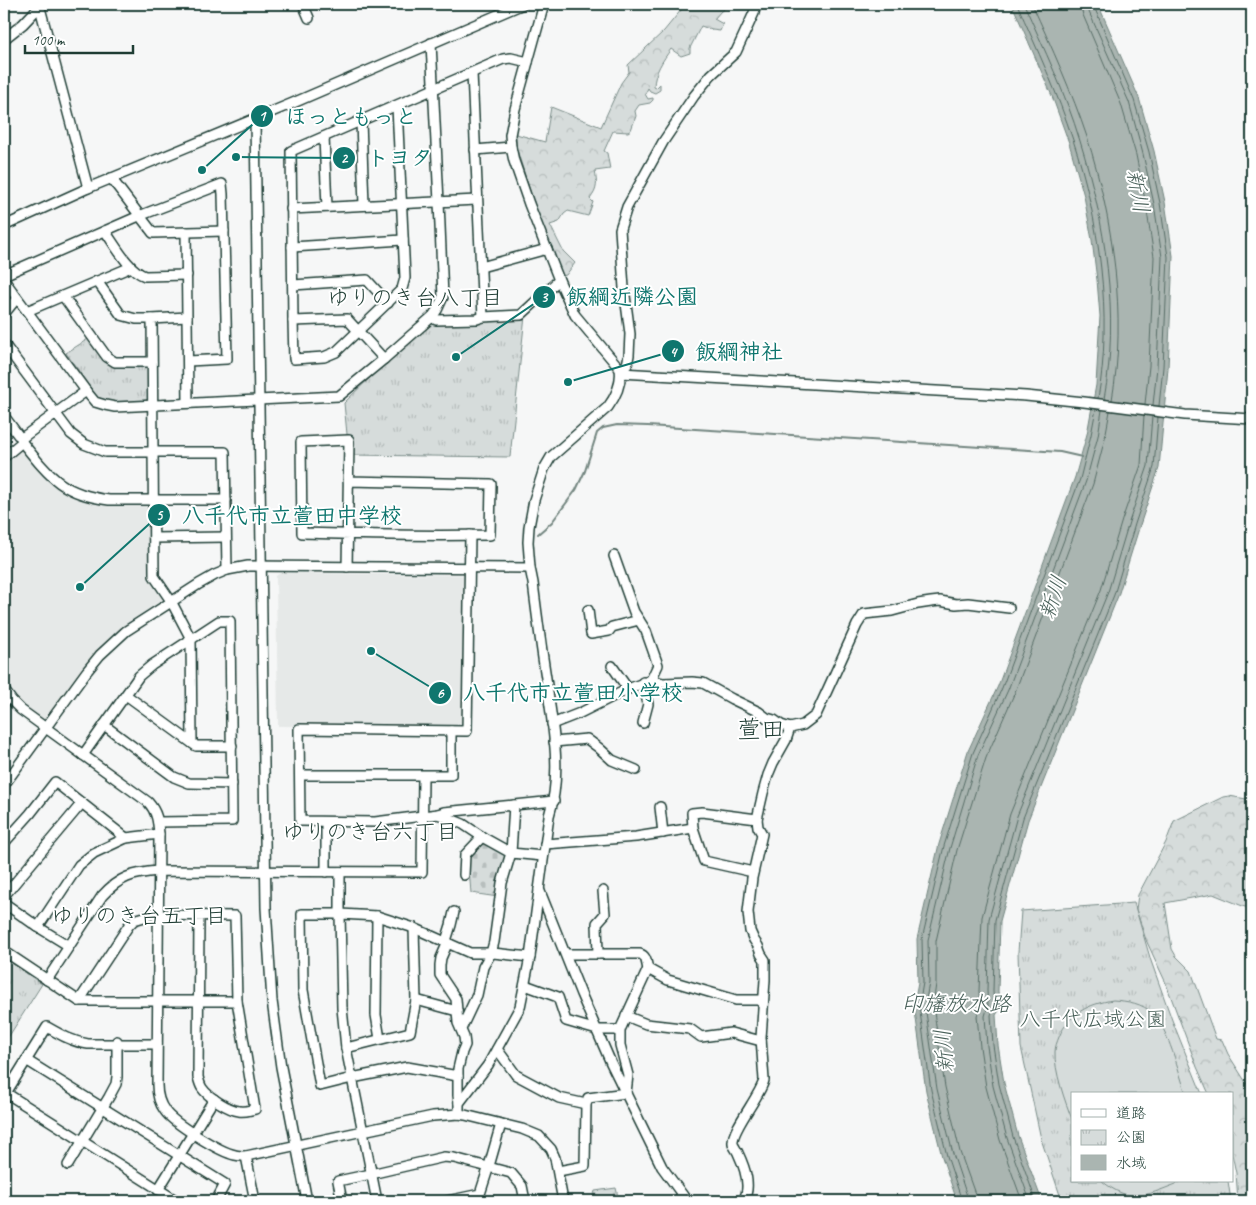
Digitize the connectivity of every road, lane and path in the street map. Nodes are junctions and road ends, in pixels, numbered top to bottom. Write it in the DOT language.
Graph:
graph roads {
  1 [pos="302,4"];
  2 [pos="523,4"];
  3 [pos="544,4"];
  4 [pos="756,4"];
  5 [pos="40,5"];
  6 [pos="309,18"];
  7 [pos="4,39"];
  8 [pos="431,43"];
  9 [pos="528,62"];
  10 [pos="472,73"];
  11 [pos="433,89"];
  12 [pos="397,106"];
  13 [pos="255,119"];
  14 [pos="361,121"];
  15 [pos="324,137"];
  16 [pos="511,147"];
  17 [pos="475,150"];
  18 [pos="111,178"];
  19 [pos="88,188"];
  20 [pos="477,200"];
  21 [pos="439,202"];
  22 [pos="401,204"];
  23 [pos="364,205"];
  24 [pos="327,207"];
  25 [pos="292,209"];
  26 [pos="139,216"];
  27 [pos="4,226"];
  28 [pos="105,231"];
  29 [pos="224,231"];
  30 [pos="186,232"];
  31 [pos="404,240"];
  32 [pos="292,247"];
  33 [pos="547,249"];
  34 [pos="131,267"];
  35 [pos="480,267"];
  36 [pos="4,275"];
  37 [pos="187,275"];
  38 [pos="4,280"];
  39 [pos="559,280"];
  40 [pos="97,281"];
  41 [pos="293,285"];
  42 [pos="63,296"];
  43 [pos="17,298"];
  44 [pos="388,303"];
  45 [pos="27,311"];
  46 [pos="4,314"];
  47 [pos="432,316"];
  48 [pos="187,317"];
  49 [pos="483,317"];
  50 [pos="152,319"];
  51 [pos="293,321"];
  52 [pos="358,330"];
  53 [pos="4,344"];
  54 [pos="384,359"];
  55 [pos="188,361"];
  56 [pos="152,362"];
  57 [pos="621,371"];
  58 [pos="86,391"];
  59 [pos="259,400"];
  60 [pos="188,403"];
  61 [pos="152,405"];
  62 [pos="55,414"];
  63 [pos="4,416"];
  64 [pos="1252,419"];
  65 [pos="22,440"];
  66 [pos="153,452"];
  67 [pos="4,457"];
  68 [pos="348,482"];
  69 [pos="153,500"];
  70 [pos="226,500"];
  71 [pos="348,534"];
  72 [pos="470,535"];
  73 [pos="226,537"];
  74 [pos="154,538"];
  75 [pos="614,556"];
  76 [pos="260,566"];
  77 [pos="347,567"];
  78 [pos="470,568"];
  79 [pos="530,568"];
  80 [pos="227,570"];
  81 [pos="171,601"];
  82 [pos="1009,608"];
  83 [pos="588,610"];
  84 [pos="639,620"];
  85 [pos="191,639"];
  86 [pos="612,666"];
  87 [pos="647,681"];
  88 [pos="628,689"];
  89 [pos="4,690"];
  90 [pos="126,695"];
  91 [pos="643,723"];
  92 [pos="552,724"];
  93 [pos="104,725"];
  94 [pos="45,728"];
  95 [pos="790,728"];
  96 [pos="451,731"];
  97 [pos="554,742"];
  98 [pos="192,743"];
  99 [pos="232,746"];
  100 [pos="83,755"];
  101 [pos="636,770"];
  102 [pos="300,775"];
  103 [pos="423,776"];
  104 [pos="232,784"];
  105 [pos="4,785"];
  106 [pos="554,800"];
  107 [pos="82,803"];
  108 [pos="514,804"];
  109 [pos="660,806"];
  110 [pos="438,814"];
  111 [pos="422,815"];
  112 [pos="757,819"];
  113 [pos="158,822"];
  114 [pos="326,822"];
  115 [pos="693,828"];
  116 [pos="663,833"];
  117 [pos="159,834"];
  118 [pos="482,837"];
  119 [pos="126,838"];
  120 [pos="4,842"];
  121 [pos="545,844"];
  122 [pos="511,854"];
  123 [pos="543,856"];
  124 [pos="158,871"];
  125 [pos="264,871"];
  126 [pos="326,872"];
  127 [pos="340,872"];
  128 [pos="753,872"];
  129 [pos="464,875"];
  130 [pos="539,889"];
  131 [pos="603,892"];
  132 [pos="4,896"];
  133 [pos="4,903"];
  134 [pos="454,912"];
  135 [pos="340,914"];
  136 [pos="158,915"];
  137 [pos="199,916"];
  138 [pos="377,916"];
  139 [pos="38,927"];
  140 [pos="414,928"];
  141 [pos="447,942"];
  142 [pos="68,946"];
  143 [pos="4,951"];
  144 [pos="491,953"];
  145 [pos="566,954"];
  146 [pos="598,954"];
  147 [pos="530,957"];
  148 [pos="648,970"];
  149 [pos="47,980"];
  150 [pos="525,985"];
  151 [pos="416,1000"];
  152 [pos="79,1001"];
  153 [pos="157,1001"];
  154 [pos="198,1001"];
  155 [pos="237,1001"];
  156 [pos="764,1004"];
  157 [pos="457,1011"];
  158 [pos="626,1016"];
  159 [pos="461,1029"];
  160 [pos="597,1030"];
  161 [pos="620,1030"];
  162 [pos="380,1039"];
  163 [pos="761,1041"];
  164 [pos="117,1042"];
  165 [pos="157,1044"];
  166 [pos="346,1048"];
  167 [pos="497,1049"];
  168 [pos="26,1060"];
  169 [pos="458,1076"];
  170 [pos="352,1078"];
  171 [pos="626,1093"];
  172 [pos="214,1098"];
  173 [pos="459,1103"];
  174 [pos="586,1104"];
  175 [pos="103,1108"];
  176 [pos="459,1114"];
  177 [pos="501,1124"];
  178 [pos="362,1131"];
  179 [pos="192,1133"];
  180 [pos="82,1142"];
  181 [pos="296,1145"];
  182 [pos="179,1156"];
  183 [pos="246,1156"];
  184 [pos="68,1164"];
  185 [pos="489,1166"];
  186 [pos="558,1171"];
  187 [pos="371,1174"];
  188 [pos="158,1190"];
  189 [pos="4,1201"];
  190 [pos="14,1201"];
  191 [pos="177,1201"];
  192 [pos="216,1201"];
  193 [pos="255,1201"];
  194 [pos="308,1201"];
  195 [pos="342,1201"];
  196 [pos="377,1201"];
  197 [pos="447,1201"];
  198 [pos="525,1201"];
  199 [pos="563,1201"];
  200 [pos="687,1201"];
  201 [pos="743,1201"];
  1 -- 6 [label="street"];
  2 -- 8 [label="street"];
  3 -- 9 [label="street"];
  4 -- 57 [label="street"];
  5 -- 7 [label="street"];
  5 -- 19 [label="street"];
  8 -- 11 [label="street"];
  8 -- 13 [label="street"];
  9 -- 10 [label="street"];
  9 -- 16 [label="street"];
  10 -- 11 [label="street"];
  10 -- 17 [label="street"];
  11 -- 12 [label="street"];
  11 -- 21 [label="street"];
  12 -- 14 [label="street"];
  12 -- 22 [label="street"];
  13 -- 18 [label="street"];
  13 -- 59 [label="street"];
  14 -- 15 [label="street"];
  14 -- 23 [label="street"];
  15 -- 24 [label="street"];
  15 -- 25 [label="street"];
  16 -- 17 [label="street"];
  16 -- 33 [label="street"];
  17 -- 20 [label="street"];
  18 -- 19 [label="street"];
  18 -- 26 [label="street"];
  19 -- 27 [label="street"];
  20 -- 21 [label="street"];
  20 -- 35 [label="street"];
  21 -- 22 [label="street"];
  21 -- 47 [label="street"];
  22 -- 23 [label="street"];
  22 -- 31 [label="street"];
  23 -- 24 [label="street"];
  24 -- 25 [label="street"];
  25 -- 32 [label="street"];
  26 -- 28 [label="street"];
  26 -- 29 [label="street"];
  26 -- 30 [label="street"];
  28 -- 34 [label="street"];
  28 -- 36 [label="street"];
  29 -- 30 [label="street"];
  29 -- 55 [label="street"];
  30 -- 37 [label="street"];
  31 -- 32 [label="street"];
  31 -- 44 [label="street"];
  32 -- 41 [label="street"];
  33 -- 35 [label="street"];
  33 -- 39 [label="street"];
  34 -- 37 [label="street"];
  34 -- 40 [label="street"];
  35 -- 49 [label="street"];
  37 -- 48 [label="street"];
  38 -- 43 [label="street"];
  39 -- 49 [label="street"];
  39 -- 57 [label="street"];
  40 -- 42 [label="street"];
  40 -- 50 [label="street"];
  41 -- 44 [label="street"];
  41 -- 51 [label="street"];
  42 -- 45 [label="street"];
  42 -- 56 [label="street"];
  43 -- 45 [label="street"];
  43 -- 46 [label="street"];
  44 -- 52 [label="street"];
  45 -- 58 [label="street"];
  47 -- 49 [label="street"];
  47 -- 54 [label="street"];
  48 -- 50 [label="street"];
  48 -- 55 [label="street"];
  50 -- 56 [label="street"];
  51 -- 52 [label="street"];
  51 -- 52 [label="street"];
  52 -- 54 [label="street"];
  53 -- 62 [label="street"];
  54 -- 59 [label="street"];
  55 -- 60 [label="street"];
  56 -- 61 [label="street"];
  57 -- 64 [label="street"];
  57 -- 79 [label="street"];
  58 -- 61 [label="street"];
  58 -- 62 [label="street"];
  59 -- 60 [label="street"];
  59 -- 76 [label="street"];
  60 -- 61 [label="street"];
  61 -- 66 [label="street"];
  62 -- 65 [label="street"];
  62 -- 66 [label="street"];
  63 -- 65 [label="street"];
  65 -- 67 [label="street"];
  65 -- 69 [label="street"];
  66 -- 69 [label="street"];
  66 -- 70 [label="street"];
  68 -- 71 [label="street"];
  68 -- 71 [label="street"];
  68 -- 72 [label="street"];
  69 -- 70 [label="street"];
  69 -- 74 [label="street"];
  70 -- 73 [label="street"];
  71 -- 72 [label="street"];
  71 -- 77 [label="street"];
  72 -- 78 [label="street"];
  73 -- 74 [label="street"];
  73 -- 80 [label="street"];
  74 -- 81 [label="street"];
  75 -- 84 [label="street"];
  76 -- 77 [label="street"];
  76 -- 80 [label="street"];
  76 -- 125 [label="street"];
  77 -- 78 [label="street"];
  78 -- 79 [label="street"];
  78 -- 96 [label="street"];
  79 -- 92 [label="street"];
  80 -- 81 [label="street"];
  81 -- 85 [label="street"];
  81 -- 94 [label="street"];
  82 -- 95 [label="street"];
  83 -- 84 [label="street"];
  84 -- 87 [label="street"];
  85 -- 90 [label="street"];
  85 -- 98 [label="street"];
  85 -- 99 [label="street"];
  86 -- 88 [label="street"];
  87 -- 88 [label="street"];
  87 -- 91 [label="street"];
  87 -- 95 [label="street"];
  88 -- 92 [label="street"];
  89 -- 94 [label="street"];
  90 -- 93 [label="street"];
  90 -- 98 [label="street"];
  92 -- 97 [label="street"];
  93 -- 100 [label="street"];
  93 -- 104 [label="street"];
  94 -- 100 [label="street"];
  94 -- 105 [label="street"];
  95 -- 112 [label="street"];
  96 -- 102 [label="street"];
  96 -- 103 [label="street"];
  97 -- 101 [label="street"];
  97 -- 106 [label="street"];
  98 -- 99 [label="street"];
  99 -- 104 [label="street"];
  100 -- 113 [label="street"];
  102 -- 103 [label="street"];
  102 -- 114 [label="street"];
  103 -- 111 [label="street"];
  104 -- 113 [label="street"];
  106 -- 108 [label="street"];
  106 -- 121 [label="street"];
  107 -- 119 [label="street"];
  107 -- 120 [label="street"];
  107 -- 132 [label="street"];
  108 -- 110 [label="street"];
  108 -- 122 [label="street"];
  109 -- 116 [label="street"];
  110 -- 111 [label="street"];
  110 -- 118 [label="street"];
  111 -- 114 [label="street"];
  111 -- 127 [label="street"];
  112 -- 115 [label="street"];
  112 -- 128 [label="street"];
  113 -- 117 [label="street"];
  114 -- 126 [label="street"];
  115 -- 116 [label="street"];
  115 -- 128 [label="street"];
  116 -- 121 [label="street"];
  117 -- 119 [label="street"];
  117 -- 124 [label="street"];
  118 -- 122 [label="street"];
  118 -- 129 [label="street"];
  119 -- 139 [label="street"];
  121 -- 123 [label="street"];
  122 -- 123 [label="street"];
  122 -- 144 [label="street"];
  123 -- 130 [label="street"];
  124 -- 125 [label="street"];
  124 -- 136 [label="street"];
  124 -- 142 [label="street"];
  125 -- 126 [label="street"];
  125 -- 181 [label="street"];
  126 -- 127 [label="street"];
  127 -- 135 [label="street"];
  128 -- 156 [label="street"];
  130 -- 145 [label="street"];
  130 -- 147 [label="street"];
  131 -- 146 [label="street"];
  133 -- 139 [label="street"];
  134 -- 141 [label="street"];
  135 -- 138 [label="street"];
  135 -- 166 [label="street"];
  135 -- 170 [label="street"];
  136 -- 137 [label="street"];
  136 -- 152 [label="street"];
  136 -- 153 [label="street"];
  137 -- 154 [label="street"];
  137 -- 155 [label="street"];
  138 -- 140 [label="street"];
  138 -- 162 [label="street"];
  139 -- 142 [label="street"];
  140 -- 141 [label="street"];
  140 -- 151 [label="street"];
  141 -- 144 [label="street"];
  141 -- 157 [label="street"];
  142 -- 149 [label="street"];
  143 -- 149 [label="street"];
  144 -- 147 [label="street"];
  144 -- 159 [label="street"];
  145 -- 146 [label="street"];
  145 -- 160 [label="street"];
  146 -- 148 [label="street"];
  147 -- 150 [label="street"];
  148 -- 156 [label="street"];
  148 -- 158 [label="street"];
  149 -- 152 [label="street"];
  150 -- 160 [label="street"];
  150 -- 167 [label="street"];
  151 -- 157 [label="street"];
  151 -- 162 [label="street"];
  152 -- 153 [label="street"];
  153 -- 154 [label="street"];
  153 -- 165 [label="street"];
  154 -- 155 [label="street"];
  154 -- 172 [label="street"];
  155 -- 172 [label="street"];
  156 -- 163 [label="street"];
  157 -- 159 [label="street"];
  158 -- 161 [label="street"];
  158 -- 163 [label="street"];
  159 -- 169 [label="street"];
  160 -- 161 [label="street"];
  160 -- 171 [label="street"];
  161 -- 171 [label="street"];
  162 -- 166 [label="street"];
  163 -- 201 [label="street"];
  164 -- 165 [label="street"];
  164 -- 168 [label="street"];
  164 -- 175 [label="street"];
  165 -- 179 [label="street"];
  166 -- 170 [label="street"];
  167 -- 173 [label="street"];
  167 -- 174 [label="street"];
  168 -- 175 [label="street"];
  168 -- 180 [label="street"];
  169 -- 170 [label="street"];
  169 -- 173 [label="street"];
  170 -- 178 [label="street"];
  171 -- 174 [label="street"];
  171 -- 200 [label="street"];
  172 -- 179 [label="street"];
  173 -- 176 [label="street"];
  174 -- 186 [label="street"];
  175 -- 180 [label="street"];
  175 -- 182 [label="street"];
  176 -- 177 [label="street"];
  176 -- 178 [label="street"];
  177 -- 185 [label="street"];
  177 -- 186 [label="street"];
  178 -- 181 [label="street"];
  178 -- 187 [label="street"];
  179 -- 182 [label="street"];
  179 -- 183 [label="street"];
  180 -- 184 [label="street"];
  180 -- 188 [label="street"];
  181 -- 183 [label="street"];
  181 -- 194 [label="street"];
  182 -- 188 [label="street"];
  182 -- 192 [label="street"];
  183 -- 193 [label="street"];
  185 -- 187 [label="street"];
  185 -- 197 [label="street"];
  185 -- 198 [label="street"];
  186 -- 199 [label="street"];
  187 -- 195 [label="street"];
  187 -- 196 [label="street"];
  188 -- 191 [label="street"];
  189 -- 190 [label="street"];
}
